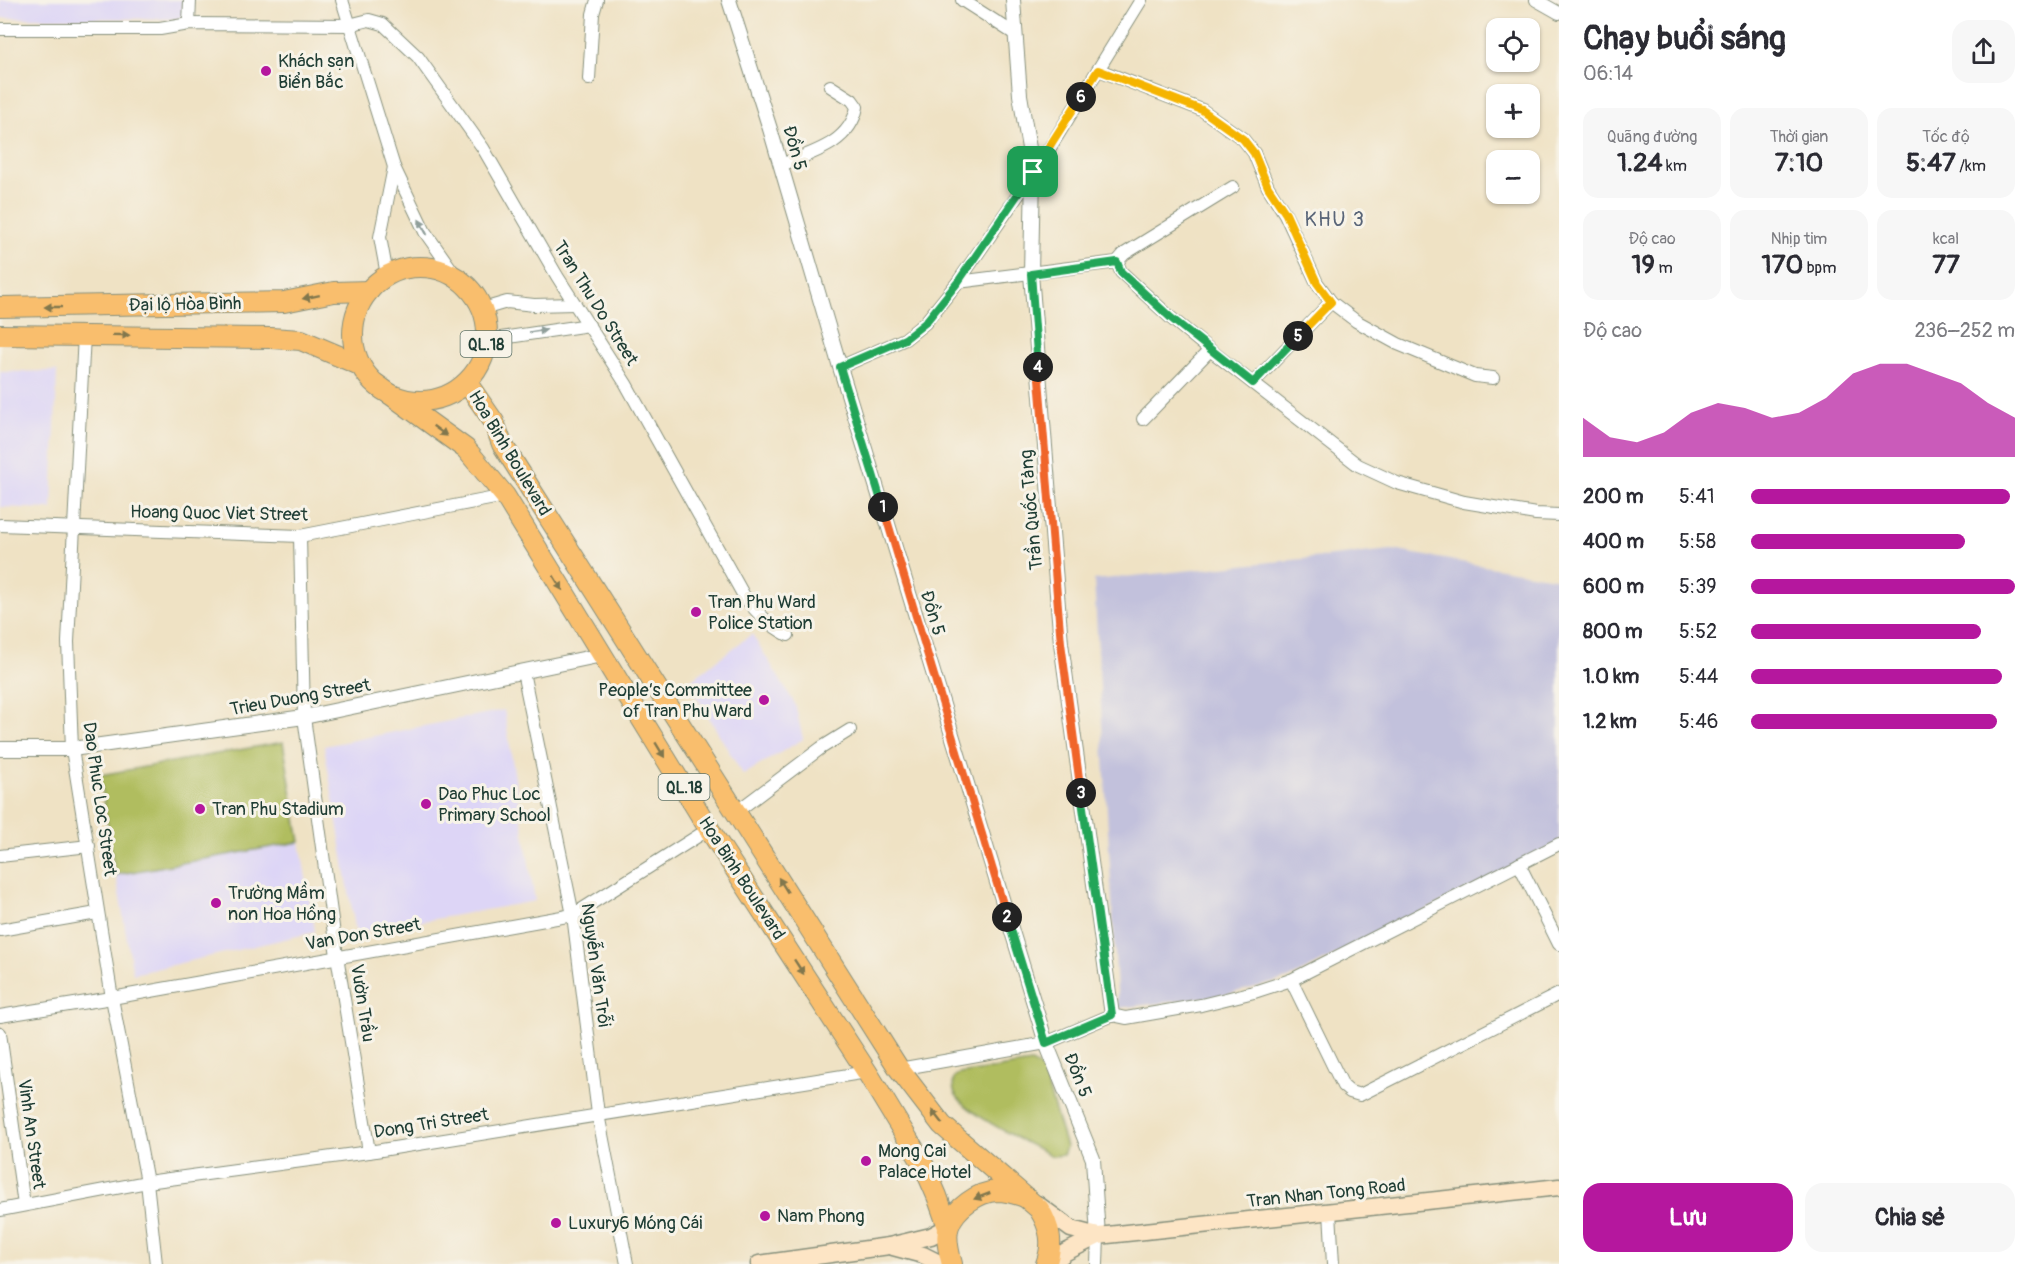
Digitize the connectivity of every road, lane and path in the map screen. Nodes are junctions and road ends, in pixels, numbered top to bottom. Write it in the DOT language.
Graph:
graph roads {
  1 [pos="190,0"];
  2 [pos="342,0"];
  3 [pos="597,0"];
  4 [pos="729,0"];
  5 [pos="962,0"];
  6 [pos="1013,0"];
  7 [pos="1142,0"];
  8 [pos="1536,0"];
  9 [pos="1559,13"];
  10 [pos="189,24"];
  11 [pos="349,25"];
  12 [pos="0,29"];
  13 [pos="1015,34"];
  14 [pos="1098,70"];
  15 [pos="589,79"];
  16 [pos="830,86"];
  17 [pos="781,165"];
  18 [pos="394,167"];
  19 [pos="1033,172"];
  20 [pos="1233,187"];
  21 [pos="1117,262"];
  22 [pos="1031,274"];
  23 [pos="387,275"];
  24 [pos="456,276"];
  25 [pos="958,282"];
  26 [pos="369,291"];
  27 [pos="1331,302"];
  28 [pos="575,304"];
  29 [pos="86,306"];
  30 [pos="0,307"];
  31 [pos="483,309"];
  32 [pos="589,326"];
  33 [pos="0,335"];
  34 [pos="84,335"];
  35 [pos="488,340"];
  36 [pos="1210,350"];
  37 [pos="360,365"];
  38 [pos="840,367"];
  39 [pos="1493,378"];
  40 [pos="467,383"];
  41 [pos="1253,383"];
  42 [pos="375,384"];
  43 [pos="1143,419"];
  44 [pos="505,496"];
  45 [pos="1559,515"];
  46 [pos="0,525"];
  47 [pos="73,527"];
  48 [pos="300,536"];
  49 [pos="788,635"];
  50 [pos="631,645"];
  51 [pos="604,658"];
  52 [pos="523,672"];
  53 [pos="304,717"];
  54 [pos="850,730"];
  55 [pos="0,749"];
  56 [pos="72,749"];
  57 [pos="736,812"];
  58 [pos="709,829"];
  59 [pos="1559,844"];
  60 [pos="89,846"];
  61 [pos="0,856"];
  62 [pos="1519,864"];
  63 [pos="97,913"];
  64 [pos="573,915"];
  65 [pos="0,930"];
  66 [pos="1559,944"];
  67 [pos="338,956"];
  68 [pos="1291,980"];
  69 [pos="1559,994"];
  70 [pos="112,998"];
  71 [pos="1112,1015"];
  72 [pos="0,1016"];
  73 [pos="0,1033"];
  74 [pos="1046,1043"];
  75 [pos="899,1069"];
  76 [pos="867,1071"];
  77 [pos="598,1114"];
  78 [pos="369,1152"];
  79 [pos="147,1182"];
  80 [pos="1559,1187"];
  81 [pos="1028,1197"];
  82 [pos="24,1205"];
  83 [pos="0,1209"];
  84 [pos="1330,1212"];
  85 [pos="948,1227"];
  86 [pos="1098,1236"];
  87 [pos="890,1246"];
  88 [pos="156,1264"];
  89 [pos="627,1264"];
  90 [pos="759,1264"];
  91 [pos="941,1264"];
  92 [pos="952,1264"];
  93 [pos="1046,1264"];
  94 [pos="1052,1264"];
  95 [pos="1097,1264"];
  96 [pos="1333,1264"];
  1 -- 10 [label="street"];
  2 -- 11 [label="street"];
  3 -- 15 [label="street"];
  4 -- 17 [label="street, Đồn 5"];
  5 -- 13 [label="street"];
  6 -- 13 [label="street, Trần Quốc Tảng"];
  7 -- 14 [label="street"];
  8 -- 9 [label="street"];
  10 -- 11 [label="street, Tran Thu Do Street"];
  10 -- 12 [label="street, Tran Thu Do Street"];
  11 -- 18 [label="street"];
  11 -- 28 [label="street, Tran Thu Do Street"];
  13 -- 19 [label="street, Trần Quốc Tảng"];
  14 -- 19 [label="street"];
  14 -- 27 [label="street"];
  16 -- 17 [label="street"];
  17 -- 38 [label="street, Đồn 5"];
  18 -- 23 [label="street"];
  24 -- 18 [label="street, one-way"];
  19 -- 22 [label="street, Trần Quốc Tảng"];
  19 -- 25 [label="street"];
  20 -- 21 [label="street"];
  21 -- 22 [label="street"];
  21 -- 36 [label="street"];
  22 -- 25 [label="street"];
  22 -- 71 [label="street, Trần Quốc Tảng"];
  23 -- 24 [label="highway, QL.18"];
  23 -- 26 [label="highway, QL.18"];
  24 -- 31 [label="highway, QL.18"];
  25 -- 38 [label="street"];
  26 -- 29 [label="highway, Đại lộ Hòa Bình, one-way"];
  26 -- 37 [label="highway, QL.18"];
  27 -- 39 [label="street"];
  27 -- 41 [label="street"];
  28 -- 31 [label="street"];
  28 -- 32 [label="street, Tran Thu Do Street"];
  29 -- 30 [label="highway, Đại lộ Hòa Bình, one-way"];
  29 -- 34 [label="highway"];
  31 -- 35 [label="highway, QL.18"];
  35 -- 32 [label="street, one-way"];
  32 -- 49 [label="street, Tran Thu Do Street"];
  33 -- 34 [label="highway, Đại lộ Hòa Bình / QL.18"];
  34 -- 37 [label="highway, Đại lộ Hòa Bình / QL.18, one-way"];
  34 -- 47 [label="street, Dao Phuc Loc Street"];
  35 -- 40 [label="highway, QL.18"];
  36 -- 41 [label="street"];
  36 -- 43 [label="street"];
  37 -- 42 [label="highway, QL.18"];
  38 -- 74 [label="street, Đồn 5"];
  40 -- 42 [label="highway, QL.18"];
  40 -- 50 [label="highway, Hoa Binh Boulevard / QL.18"];
  41 -- 45 [label="street"];
  42 -- 44 [label="highway, Hoa Binh Boulevard / QL.18, one-way"];
  44 -- 48 [label="street, Hoang Quoc Viet Street"];
  44 -- 51 [label="highway, Hoa Binh Boulevard / QL.18, one-way"];
  46 -- 47 [label="street, Hoang Quoc Viet Street"];
  47 -- 48 [label="street, Hoang Quoc Viet Street"];
  47 -- 56 [label="street, Dao Phuc Loc Street"];
  48 -- 53 [label="street, Vườn Trầu"];
  50 -- 51 [label="highway"];
  50 -- 57 [label="highway, Hoa Binh Boulevard / QL.18"];
  51 -- 52 [label="street, Trieu Duong Street"];
  51 -- 58 [label="highway, Hoa Binh Boulevard / QL.18, one-way"];
  52 -- 53 [label="street, Trieu Duong Street"];
  52 -- 64 [label="street, Nguyễn Văn Trỗi"];
  53 -- 56 [label="street, Trieu Duong Street"];
  53 -- 67 [label="street, Vườn Trầu"];
  54 -- 57 [label="street"];
  55 -- 56 [label="street, Trieu Duong Street"];
  56 -- 60 [label="street, Dao Phuc Loc Street"];
  57 -- 58 [label="highway"];
  75 -- 57 [label="highway, Hoa Binh Boulevard / QL.18, one-way"];
  58 -- 64 [label="street, Van Don Street"];
  58 -- 76 [label="highway, Hoa Binh Boulevard / QL.18, one-way"];
  59 -- 62 [label="street"];
  60 -- 61 [label="street"];
  60 -- 63 [label="street, Dao Phuc Loc Street"];
  62 -- 66 [label="street"];
  62 -- 68 [label="street"];
  63 -- 65 [label="street"];
  63 -- 70 [label="street, Dao Phuc Loc Street"];
  64 -- 67 [label="street, Van Don Street"];
  64 -- 77 [label="street, Nguyễn Văn Trỗi"];
  67 -- 70 [label="street, Van Don Street"];
  67 -- 78 [label="street, Vườn Trầu"];
  68 -- 69 [label="street"];
  68 -- 71 [label="street"];
  70 -- 72 [label="street, Van Don Street"];
  70 -- 79 [label="street, Dao Phuc Loc Street"];
  71 -- 74 [label="street"];
  73 -- 82 [label="street, Vinh An Street"];
  74 -- 75 [label="street"];
  74 -- 86 [label="street, Đồn 5"];
  75 -- 76 [label="highway"];
  81 -- 75 [label="highway, Hoa Binh Boulevard / QL.18, one-way"];
  76 -- 77 [label="street, Dong Tri Street"];
  76 -- 85 [label="highway, Hoa Binh Boulevard / QL.18"];
  77 -- 78 [label="street, Dong Tri Street"];
  77 -- 89 [label="street, Nguyễn Văn Trỗi"];
  78 -- 79 [label="street, Dong Tri Street"];
  79 -- 82 [label="street, Dong Tri Street"];
  79 -- 88 [label="street, Dao Phuc Loc Street"];
  80 -- 84 [label="main road, Tran Nhan Tong Road"];
  81 -- 85 [label="highway, one-way"];
  81 -- 86 [label="main road"];
  81 -- 93 [label="highway, Hoa Binh Boulevard"];
  82 -- 83 [label="street, Dong Tri Street"];
  84 -- 86 [label="main road, Tran Nhan Tong Road"];
  84 -- 96 [label="street"];
  85 -- 87 [label="main road"];
  85 -- 92 [label="highway, Hoa Binh Boulevard"];
  86 -- 94 [label="main road"];
  86 -- 95 [label="street"];
  87 -- 90 [label="main road"];
  87 -- 91 [label="main road"];
}
